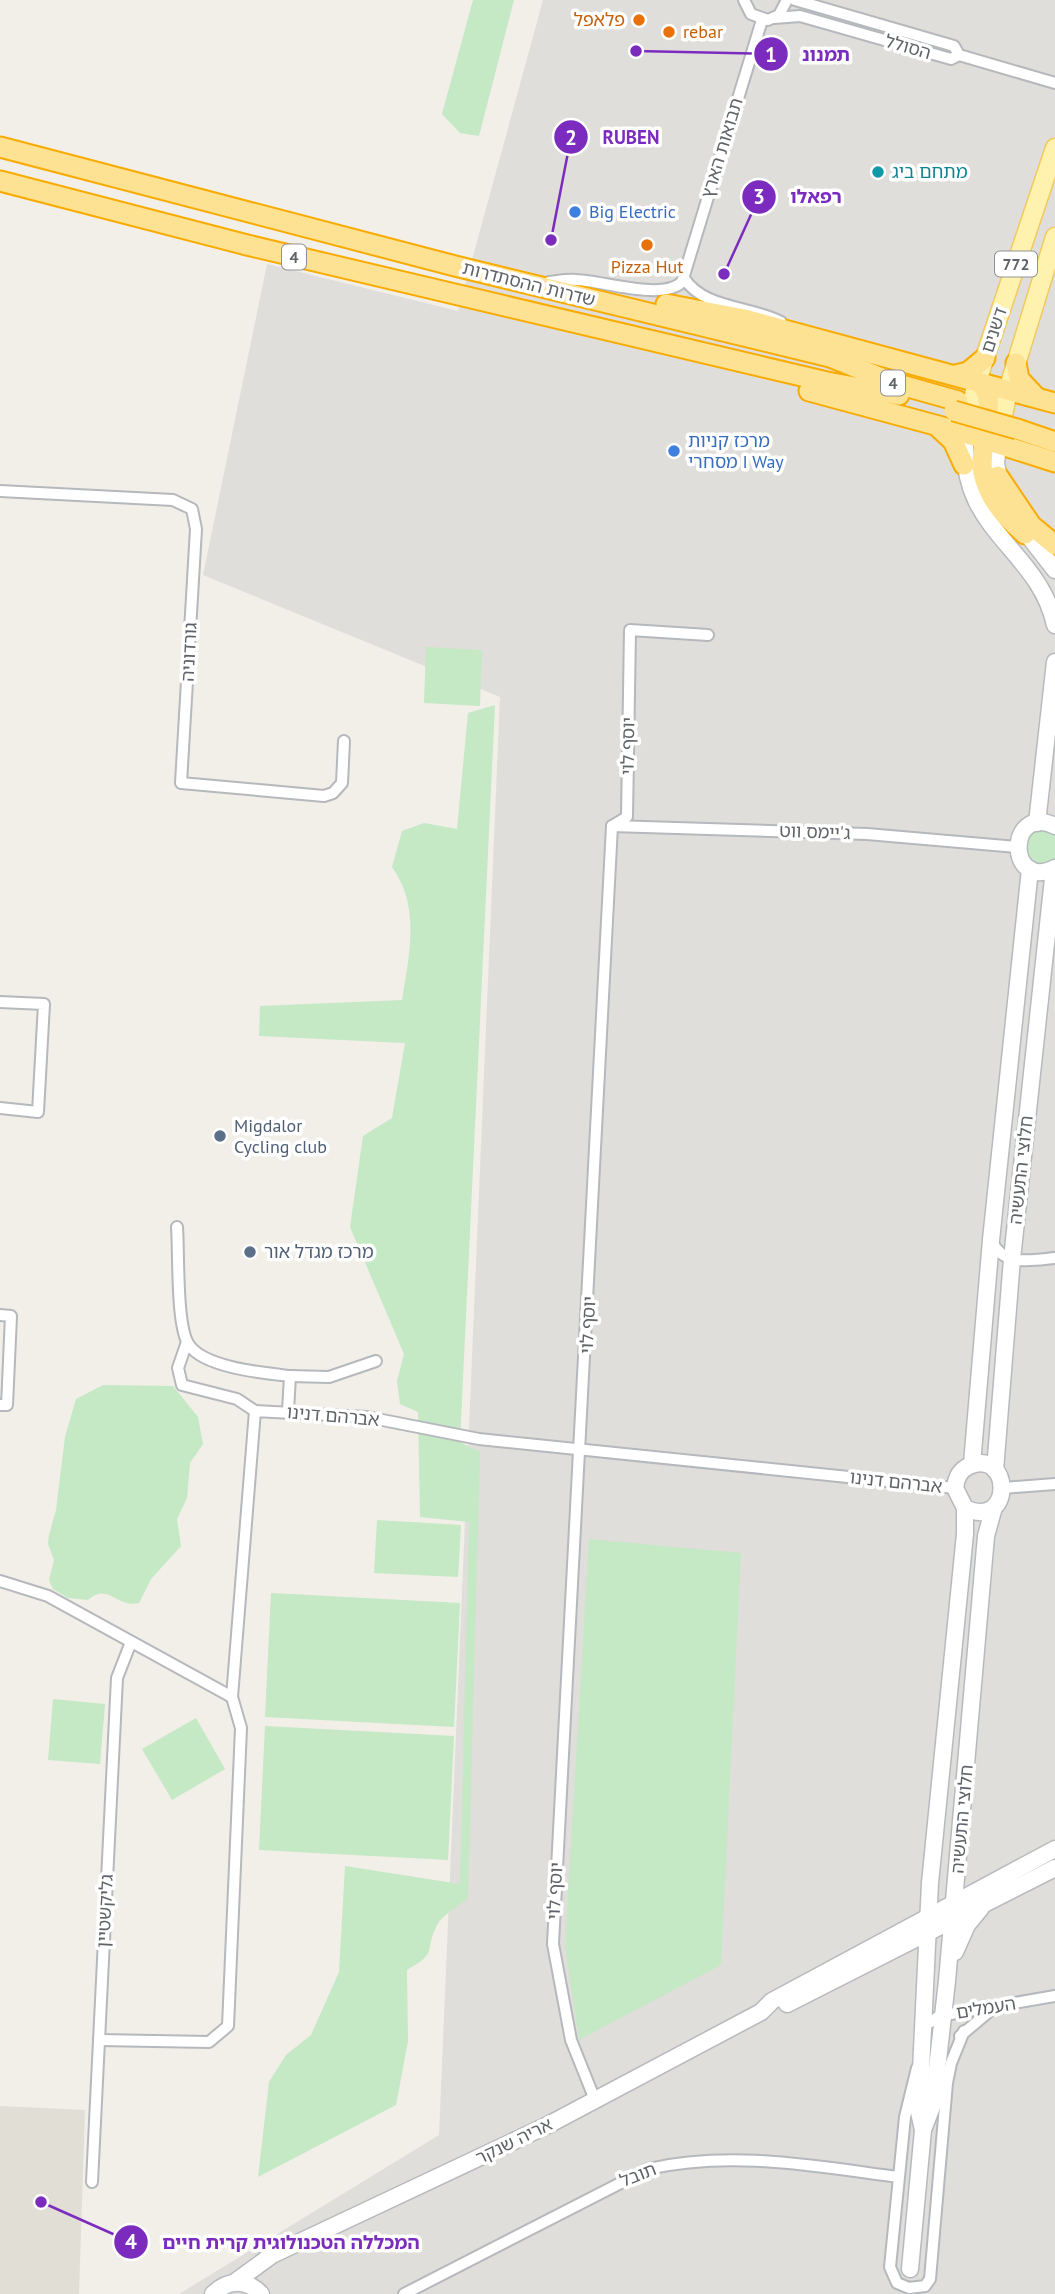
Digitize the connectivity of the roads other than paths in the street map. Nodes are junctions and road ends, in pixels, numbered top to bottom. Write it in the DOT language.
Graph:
graph roads {
  1 [pos="787,0"];
  2 [pos="795,0"];
  3 [pos="743,1"];
  4 [pos="774,18"];
  5 [pos="762,20"];
  6 [pos="959,55"];
  7 [pos="1055,83"];
  8 [pos="0,147"];
  9 [pos="1055,148"];
  10 [pos="0,181"];
  11 [pos="1055,237"];
  12 [pos="455,266"];
  13 [pos="684,278"];
  14 [pos="549,282"];
  15 [pos="590,327"];
  16 [pos="812,340"];
  17 [pos="985,358"];
  18 [pos="1016,363"];
  19 [pos="956,375"];
  20 [pos="977,381"];
  21 [pos="1008,390"];
  22 [pos="1046,401"];
  23 [pos="931,423"];
  24 [pos="1055,430"];
  25 [pos="982,438"];
  26 [pos="1054,457"];
  27 [pos="964,465"];
  28 [pos="998,476"];
  29 [pos="0,491"];
  30 [pos="1025,534"];
  31 [pos="1055,545"];
  32 [pos="1055,570"];
  33 [pos="1055,625"];
  34 [pos="708,635"];
  35 [pos="1055,663"];
  36 [pos="344,741"];
  37 [pos="1037,823"];
  38 [pos="612,826"];
  39 [pos="1055,826"];
  40 [pos="1017,847"];
  41 [pos="1030,869"];
  42 [pos="1054,869"];
  43 [pos="0,1002"];
  44 [pos="0,1108"];
  45 [pos="177,1227"];
  46 [pos="991,1240"];
  47 [pos="1055,1258"];
  48 [pos="1012,1259"];
  49 [pos="0,1315"];
  50 [pos="187,1342"];
  51 [pos="376,1361"];
  52 [pos="290,1376"];
  53 [pos="0,1405"];
  54 [pos="255,1411"];
  55 [pos="288,1411"];
  56 [pos="582,1448"];
  57 [pos="972,1465"];
  58 [pos="995,1470"];
  59 [pos="1055,1484"];
  60 [pos="954,1488"];
  61 [pos="1003,1488"];
  62 [pos="994,1507"];
  63 [pos="965,1508"];
  64 [pos="0,1581"];
  65 [pos="131,1642"];
  66 [pos="232,1697"];
  67 [pos="1055,1849"];
  68 [pos="1055,1868"];
  69 [pos="930,1883"];
  70 [pos="955,1901"];
  71 [pos="985,1903"];
  72 [pos="928,1915"];
  73 [pos="953,1919"];
  74 [pos="927,1933"];
  75 [pos="885,1946"];
  76 [pos="925,1974"];
  77 [pos="947,1981"];
  78 [pos="1055,1996"];
  79 [pos="993,2008"];
  80 [pos="943,2015"];
  81 [pos="922,2028"];
  82 [pos="964,2031"];
  83 [pos="99,2040"];
  84 [pos="921,2059"];
  85 [pos="937,2070"];
  86 [pos="595,2101"];
  87 [pos="923,2130"];
  88 [pos="898,2177"];
  89 [pos="92,2182"];
  90 [pos="262,2260"];
  91 [pos="910,2269"];
  92 [pos="235,2282"];
  93 [pos="258,2291"];
  94 [pos="213,2293"];
  95 [pos="404,2294"];
  1 -- 4 [label="street"];
  2 -- 6 [label="street, הסולל"];
  3 -- 5 [label="street"];
  4 -- 5 [label="street, הסולל"];
  4 -- 6 [label="street, הסולל"];
  5 -- 13 [label="street, תבואות הארץ"];
  6 -- 7 [label="street, הסולל"];
  8 -- 12 [label="highway, שדרות ההסתדרות / 4"];
  9 -- 17 [label="main road, דשנים / 772"];
  10 -- 15 [label="highway, שדרות ההסתדרות / 4"];
  11 -- 18 [label="main road, דשנים / 772"];
  12 -- 14 [label="highway"];
  12 -- 24 [label="highway, שדרות ההסתדרות / 4"];
  13 -- 14 [label="street"];
  13 -- 16 [label="street"];
  14 -- 16 [label="highway"];
  15 -- 23 [label="highway"];
  15 -- 26 [label="highway, שדרות ההסתדרות / 4, bridge"];
  16 -- 19 [label="highway"];
  17 -- 19 [label="highway"];
  17 -- 20 [label="main road, דשנים / 772"];
  18 -- 21 [label="main road, דשנים / 772"];
  18 -- 22 [label="highway"];
  19 -- 20 [label="highway"];
  20 -- 21 [label="highway"];
  20 -- 25 [label="highway"];
  21 -- 22 [label="highway"];
  21 -- 25 [label="main road, דשנים / 772"];
  23 -- 25 [label="highway"];
  23 -- 27 [label="highway"];
  25 -- 26 [label="highway"];
  25 -- 27 [label="street"];
  25 -- 28 [label="street"];
  25 -- 30 [label="highway"];
  27 -- 33 [label="street"];
  28 -- 30 [label="street"];
  28 -- 31 [label="highway"];
  29 -- 36 [label="street, גורדוניה"];
  30 -- 32 [label="street"];
  34 -- 38 [label="street, יוסף לוי"];
  35 -- 37 [label="street"];
  37 -- 39 [label="street"];
  37 -- 40 [label="street"];
  38 -- 40 [label="street, ג'יימס ווט"];
  38 -- 56 [label="street, יוסף לוי"];
  40 -- 41 [label="street"];
  41 -- 42 [label="street, חלוצי התעשיה"];
  41 -- 46 [label="street, חלוצי התעשיה"];
  42 -- 48 [label="street, חלוצי התעשיה"];
  43 -- 44 [label="street"];
  45 -- 50 [label="street"];
  46 -- 48 [label="street"];
  46 -- 57 [label="street, חלוצי התעשיה"];
  47 -- 48 [label="street"];
  48 -- 58 [label="street, חלוצי התעשיה"];
  49 -- 53 [label="street"];
  50 -- 52 [label="street"];
  50 -- 54 [label="street"];
  51 -- 52 [label="street"];
  52 -- 55 [label="street"];
  54 -- 55 [label="street, אברהם דנינו"];
  54 -- 66 [label="street"];
  55 -- 56 [label="street, אברהם דנינו"];
  56 -- 60 [label="street, אברהם דנינו"];
  56 -- 86 [label="street, יוסף לוי"];
  57 -- 58 [label="street"];
  57 -- 60 [label="street"];
  58 -- 61 [label="street, חלוצי התעשיה"];
  59 -- 61 [label="street"];
  60 -- 63 [label="street"];
  61 -- 62 [label="street, חלוצי התעשיה"];
  62 -- 63 [label="street"];
  62 -- 70 [label="street, חלוצי התעשיה"];
  63 -- 69 [label="street, חלוצי התעשיה"];
  64 -- 65 [label="street"];
  65 -- 66 [label="street"];
  65 -- 83 [label="street, גליקשטיין"];
  66 -- 83 [label="street"];
  67 -- 70 [label="street, אריה שנקר"];
  68 -- 71 [label="street, אריה שנקר"];
  69 -- 72 [label="street, חלוצי התעשיה"];
  69 -- 75 [label="street"];
  70 -- 72 [label="street, אריה שנקר"];
  70 -- 73 [label="street, חלוצי התעשיה"];
  71 -- 73 [label="street, אריה שנקר"];
  71 -- 77 [label="street"];
  72 -- 74 [label="street, חלוצי התעשיה"];
  72 -- 75 [label="street, אריה שנקר"];
  73 -- 74 [label="street, אריה שנקר"];
  73 -- 77 [label="street, חלוצי התעשיה"];
  74 -- 75 [label="street, אריה שנקר"];
  74 -- 76 [label="street, חלוצי התעשיה"];
  75 -- 76 [label="street"];
  75 -- 86 [label="street, אריה שנקר"];
  76 -- 81 [label="street, חלוצי התעשיה"];
  77 -- 80 [label="street, חלוצי התעשיה"];
  78 -- 79 [label="street, העמלים"];
  79 -- 80 [label="street, העמלים"];
  79 -- 82 [label="street"];
  80 -- 81 [label="street, העמלים"];
  80 -- 85 [label="street, חלוצי התעשיה"];
  81 -- 84 [label="street, חלוצי התעשיה"];
  82 -- 85 [label="street"];
  82 -- 88 [label="street"];
  83 -- 89 [label="street, גליקשטיין"];
  84 -- 87 [label="street, חלוצי התעשיה"];
  84 -- 88 [label="street"];
  85 -- 87 [label="street, חלוצי התעשיה"];
  86 -- 90 [label="street, אריה שנקר"];
  87 -- 91 [label="street, חלוצי התעשיה"];
  88 -- 95 [label="street, תובל"];
  90 -- 92 [label="street, אריה שנקר"];
  90 -- 93 [label="street"];
  92 -- 93 [label="street"];
  92 -- 94 [label="street, אריה שנקר"];
}
